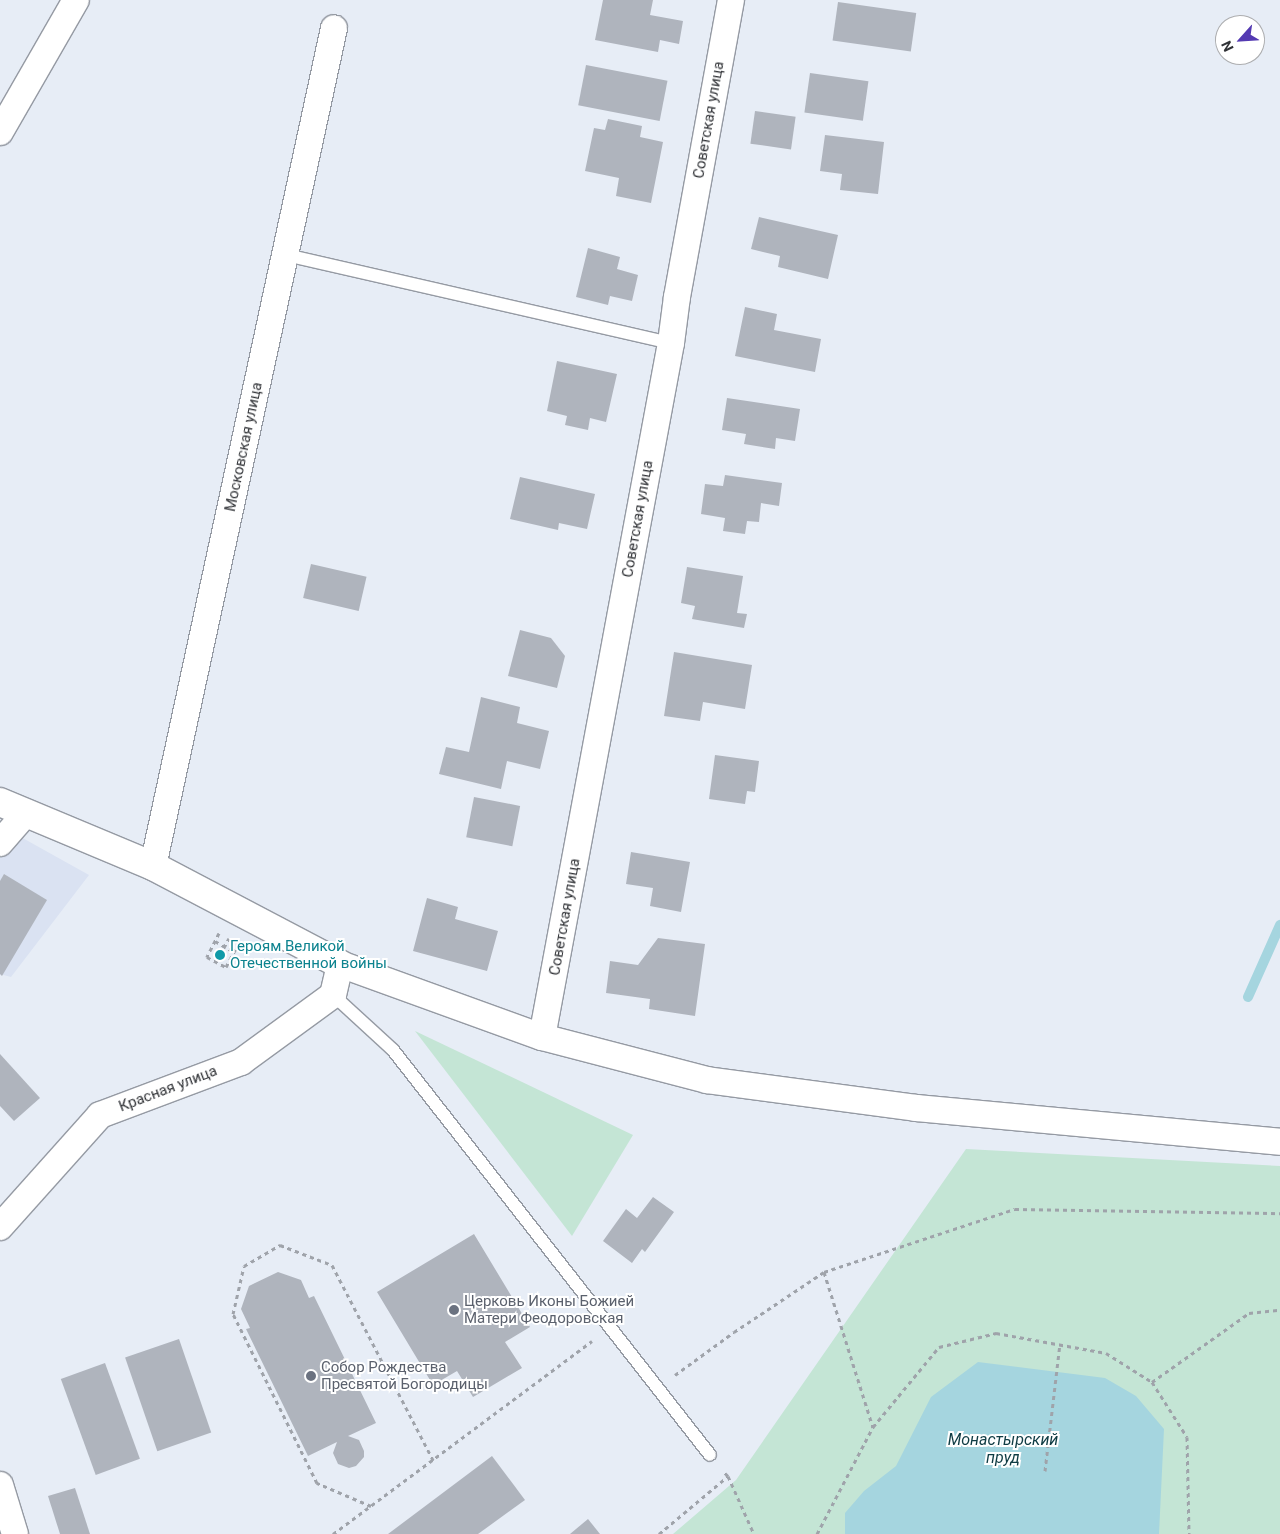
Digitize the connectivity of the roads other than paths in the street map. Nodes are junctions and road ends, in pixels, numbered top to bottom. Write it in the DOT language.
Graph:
graph roads {
  1 [pos="76,0"];
  2 [pos="731,0"];
  3 [pos="334,28"];
  4 [pos="0,132"];
  5 [pos="286,255"];
  6 [pos="671,343"];
  7 [pos="0,802"];
  8 [pos="26,813"];
  9 [pos="0,843"];
  10 [pos="153,866"];
  11 [pos="340,964"];
  12 [pos="333,995"];
  13 [pos="542,1037"];
  14 [pos="1280,1142"];
  15 [pos="0,1227"];
  16 [pos="710,1455"];
  17 [pos="0,1485"];
  18 [pos="16,1534"];
  1 -- 4 [label="street"];
  2 -- 6 [label="street, Советская улица"];
  3 -- 5 [label="street, Московская улица"];
  5 -- 6 [label="lane"];
  5 -- 10 [label="street, Московская улица"];
  6 -- 13 [label="street, Советская улица"];
  7 -- 8 [label="street"];
  8 -- 9 [label="street"];
  8 -- 10 [label="street"];
  10 -- 11 [label="street"];
  11 -- 12 [label="street"];
  11 -- 13 [label="street"];
  12 -- 15 [label="street, Красная улица"];
  12 -- 16 [label="lane"];
  13 -- 14 [label="street"];
  17 -- 18 [label="street"];
}
